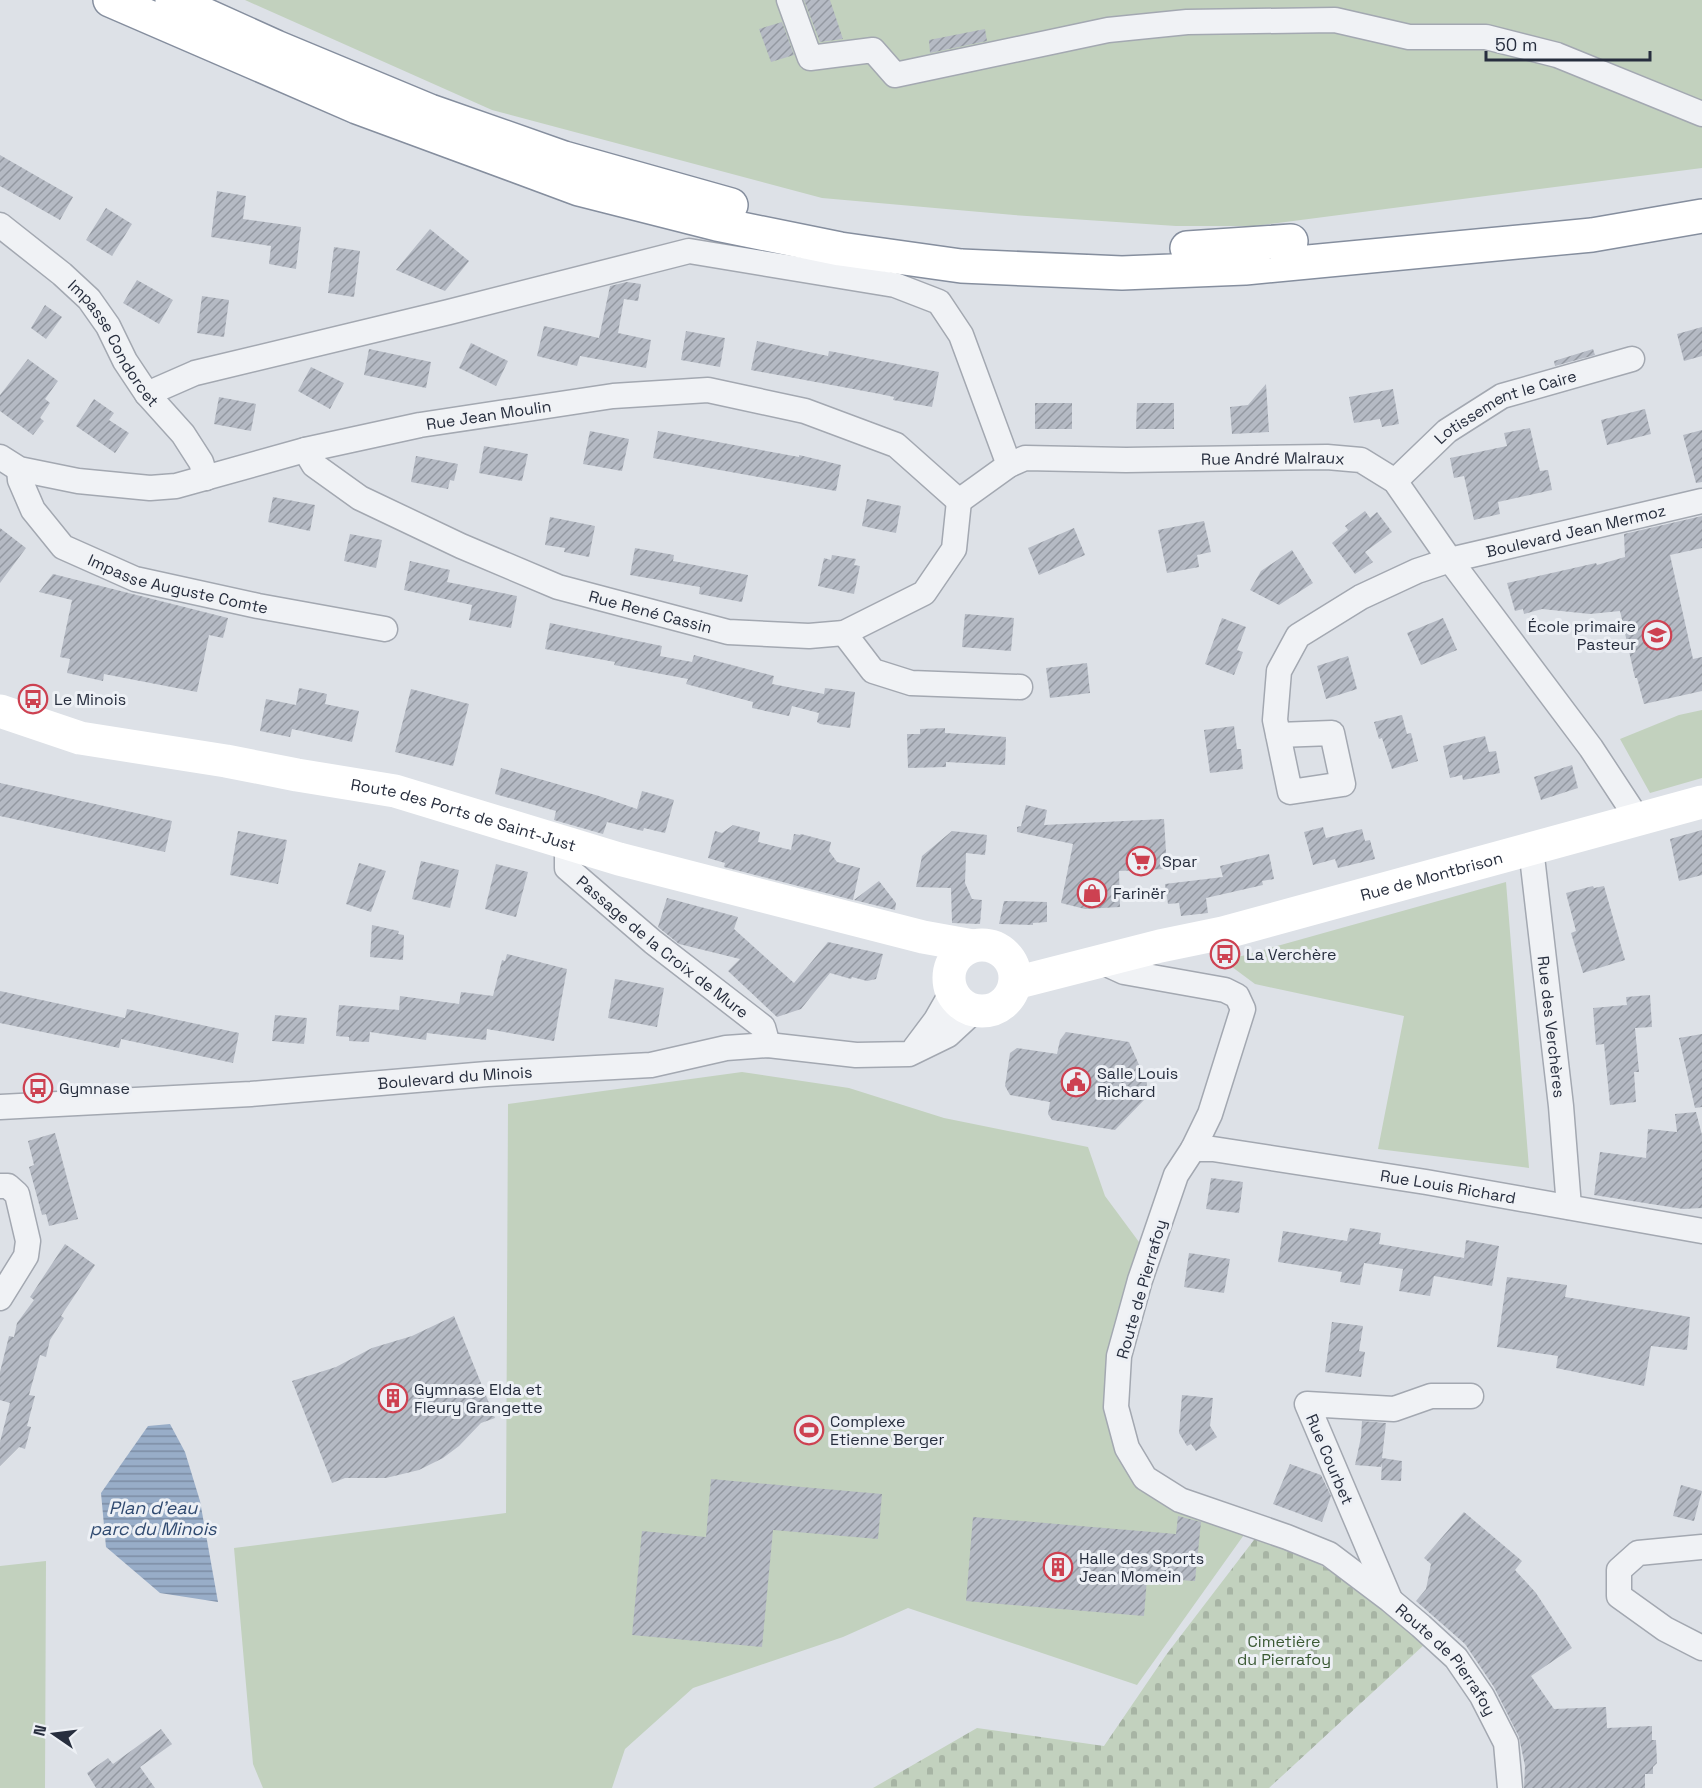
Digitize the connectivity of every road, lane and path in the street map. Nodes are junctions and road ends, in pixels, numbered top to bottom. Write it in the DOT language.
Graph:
graph roads {
  1 [pos="110,0"];
  2 [pos="172,0"];
  3 [pos="789,0"];
  4 [pos="1335,10"];
  5 [pos="1702,114"];
  6 [pos="1702,200"];
  7 [pos="1702,216"];
  8 [pos="0,225"];
  9 [pos="1632,359"];
  10 [pos="147,394"];
  11 [pos="305,450"];
  12 [pos="10,463"];
  13 [pos="1009,465"];
  14 [pos="206,478"];
  15 [pos="1395,481"];
  16 [pos="959,501"];
  17 [pos="1702,501"];
  18 [pos="1449,560"];
  19 [pos="385,629"];
  20 [pos="844,633"];
  21 [pos="1020,687"];
  22 [pos="0,711"];
  23 [pos="1278,735"];
  24 [pos="1702,802"];
  25 [pos="1637,818"];
  26 [pos="567,844"];
  27 [pos="1532,849"];
  28 [pos="923,937"];
  29 [pos="973,946"];
  30 [pos="1160,946"];
  31 [pos="1100,961"];
  32 [pos="1011,970"];
  33 [pos="958,993"];
  34 [pos="768,1045"];
  35 [pos="0,1107"];
  36 [pos="1193,1149"];
  37 [pos="0,1186"];
  38 [pos="1569,1207"];
  39 [pos="1702,1231"];
  40 [pos="0,1298"];
  41 [pos="1471,1396"];
  42 [pos="1702,1547"];
  43 [pos="1390,1599"];
  44 [pos="1702,1648"];
  45 [pos="1510,1788"];
  1 -- 7 [label="main road"];
  2 -- 6 [label="main road"];
  3 -- 4 [label="street"];
  4 -- 5 [label="street"];
  8 -- 10 [label="street, Impasse Condorcet"];
  9 -- 15 [label="street, Lotissement le Caire"];
  10 -- 13 [label="street"];
  10 -- 14 [label="street, Impasse Condorcet"];
  11 -- 14 [label="street, Rue Jean Moulin"];
  11 -- 16 [label="street, Rue Jean Moulin"];
  11 -- 20 [label="street, Rue René Cassin"];
  12 -- 14 [label="street, Rue Jean Moulin"];
  12 -- 19 [label="street, Impasse Auguste Comte"];
  13 -- 15 [label="street, Rue André Malraux"];
  13 -- 16 [label="street, Rue André Malraux"];
  15 -- 18 [label="street, Rue André Malraux"];
  16 -- 20 [label="street, Rue René Cassin"];
  17 -- 18 [label="street, Boulevard Jean Mermoz"];
  18 -- 23 [label="street, Boulevard Jean Mermoz"];
  18 -- 25 [label="street, Rue André Malraux"];
  20 -- 21 [label="street"];
  22 -- 26 [label="main road, Route des Ports de Saint-Just"];
  24 -- 25 [label="main road, Rue de Montbrison"];
  25 -- 27 [label="main road, Rue de Montbrison"];
  26 -- 28 [label="main road, Route des Ports de Saint-Just"];
  26 -- 34 [label="street, Passage de la Croix de Mure"];
  27 -- 30 [label="main road, Rue de Montbrison"];
  27 -- 38 [label="street, Rue des Verchères"];
  28 -- 29 [label="main road, Route des Ports de Saint-Just"];
  28 -- 33 [label="main road"];
  29 -- 32 [label="main road"];
  29 -- 33 [label="main road"];
  30 -- 31 [label="main road, Rue de Montbrison"];
  30 -- 32 [label="main road, Rue de Montbrison"];
  31 -- 32 [label="main road, Rue de Montbrison"];
  31 -- 36 [label="street, Route de Pierrafoy"];
  32 -- 33 [label="main road"];
  33 -- 34 [label="street, Boulevard du Minois"];
  34 -- 35 [label="street, Boulevard du Minois"];
  36 -- 38 [label="street, Rue Louis Richard"];
  36 -- 43 [label="street, Route de Pierrafoy"];
  37 -- 40 [label="street"];
  38 -- 39 [label="street, Rue Louis Richard"];
  41 -- 43 [label="street, Rue Courbet"];
  42 -- 44 [label="street"];
  43 -- 45 [label="street, Route de Pierrafoy"];
}
